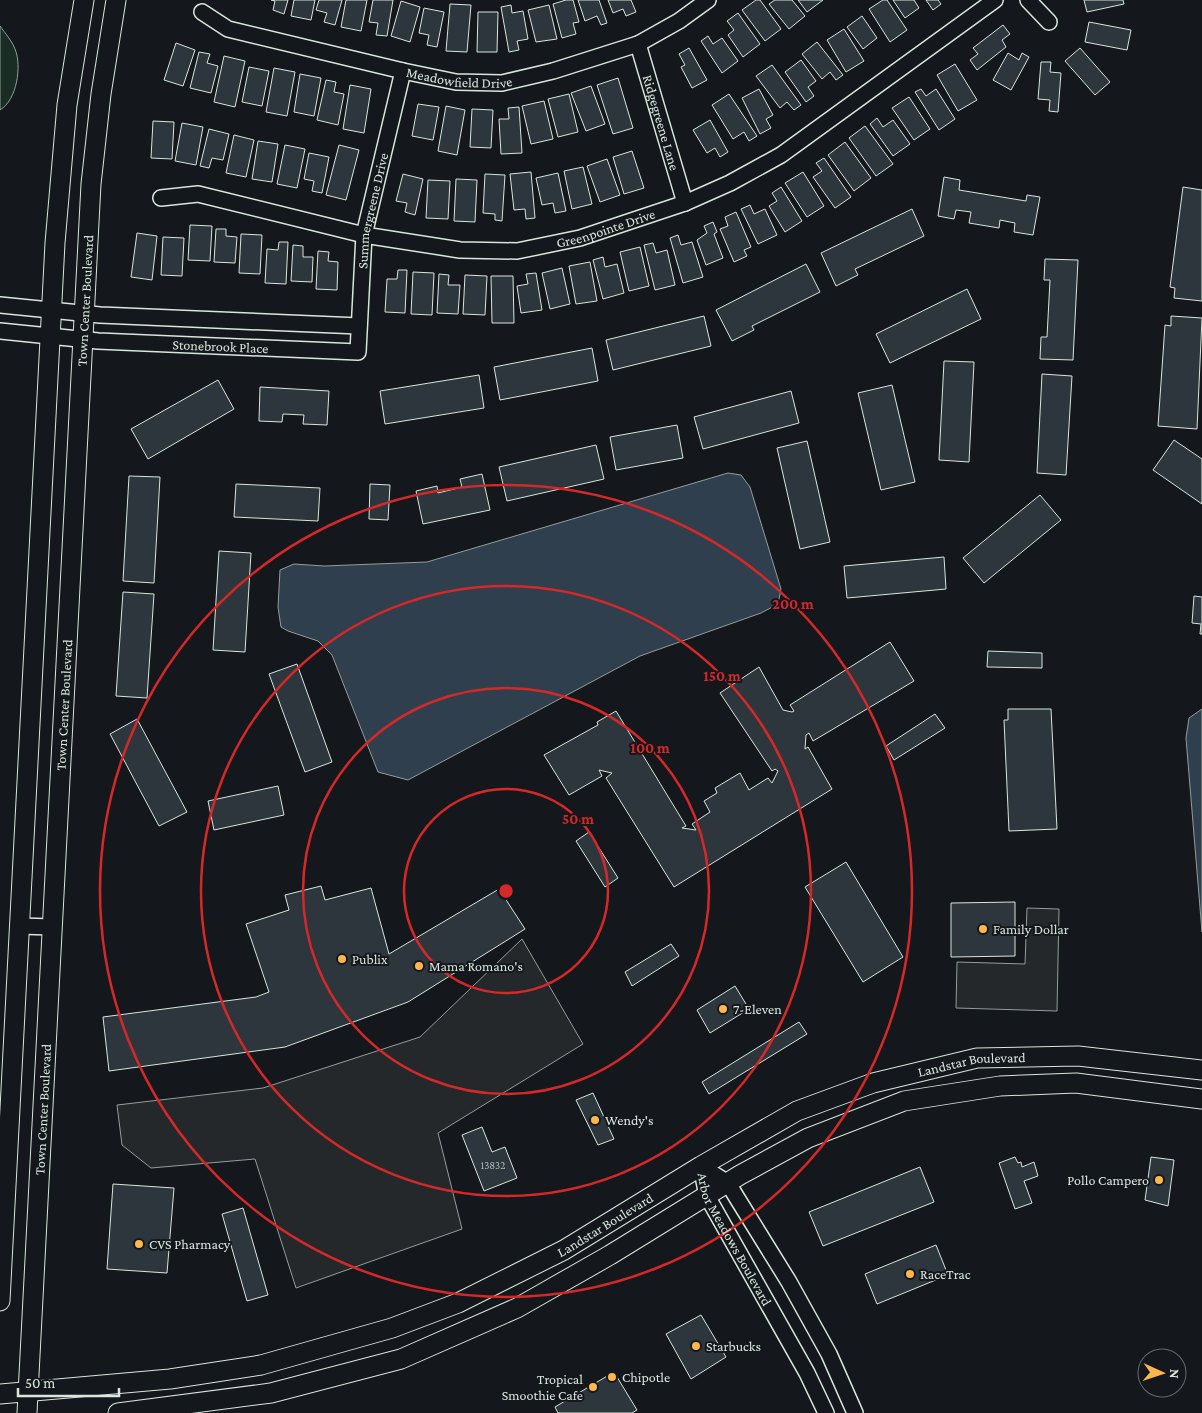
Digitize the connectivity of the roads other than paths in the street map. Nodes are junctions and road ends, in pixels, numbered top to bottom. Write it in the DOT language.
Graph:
graph roads {
  1 [pos="84,0"];
  2 [pos="116,0"];
  3 [pos="708,0"];
  4 [pos="995,0"];
  5 [pos="1028,0"];
  6 [pos="202,12"];
  7 [pos="1049,22"];
  8 [pos="638,44"];
  9 [pos="403,71"];
  10 [pos="161,198"];
  11 [pos="685,203"];
  12 [pos="364,235"];
  13 [pos="0,306"];
  14 [pos="52,312"];
  15 [pos="84,314"];
  16 [pos="359,326"];
  17 [pos="0,331"];
  18 [pos="51,337"];
  19 [pos="82,340"];
  20 [pos="358,352"];
  21 [pos="20,926"];
  22 [pos="52,928"];
  23 [pos="1202,1070"];
  24 [pos="1202,1099"];
  25 [pos="701,1166"];
  26 [pos="728,1183"];
  27 [pos="707,1196"];
  28 [pos="0,1301"];
  29 [pos="28,1392"];
  30 [pos="0,1394"];
  31 [pos="27,1413"];
  32 [pos="118,1413"];
  33 [pos="826,1413"];
  34 [pos="855,1413"];
  1 -- 14 [label="main road"];
  2 -- 15 [label="main road, Town Center Boulevard"];
  3 -- 8 [label="street, Meadowfield Drive"];
  4 -- 11 [label="street, Greenpointe Drive"];
  5 -- 7 [label="street"];
  6 -- 9 [label="street, Meadowfield Drive"];
  8 -- 9 [label="street, Meadowfield Drive"];
  8 -- 11 [label="street, Ridgegreene Lane"];
  9 -- 12 [label="street, Summergreene Drive"];
  10 -- 12 [label="street, Greenpointe Drive"];
  11 -- 12 [label="street, Greenpointe Drive"];
  12 -- 16 [label="street, Summergreene Drive"];
  13 -- 14 [label="street, Stonebrook Place"];
  14 -- 15 [label="street, Stonebrook Place"];
  14 -- 18 [label="main road"];
  15 -- 16 [label="street, Stonebrook Place"];
  15 -- 19 [label="main road, Town Center Boulevard"];
  16 -- 20 [label="street, Summergreene Drive"];
  17 -- 18 [label="street, Stonebrook Place"];
  18 -- 19 [label="street, Stonebrook Place"];
  18 -- 21 [label="main road"];
  19 -- 20 [label="street, Stonebrook Place"];
  19 -- 22 [label="main road, Town Center Boulevard"];
  21 -- 22 [label="street"];
  21 -- 28 [label="main road"];
  22 -- 29 [label="main road, Town Center Boulevard"];
  23 -- 25 [label="main road, Landstar Boulevard"];
  24 -- 26 [label="main road, Landstar Boulevard"];
  25 -- 26 [label="street, Arbor Meadows Boulevard"];
  25 -- 27 [label="street, Arbor Meadows Boulevard"];
  25 -- 29 [label="main road, Landstar Boulevard"];
  26 -- 27 [label="main road, Landstar Boulevard"];
  26 -- 34 [label="street, Arbor Meadows Boulevard"];
  27 -- 32 [label="main road, Landstar Boulevard"];
  27 -- 33 [label="street, Arbor Meadows Boulevard"];
  29 -- 30 [label="main road, Landstar Boulevard"];
  29 -- 31 [label="main road, Town Center Boulevard"];
}
